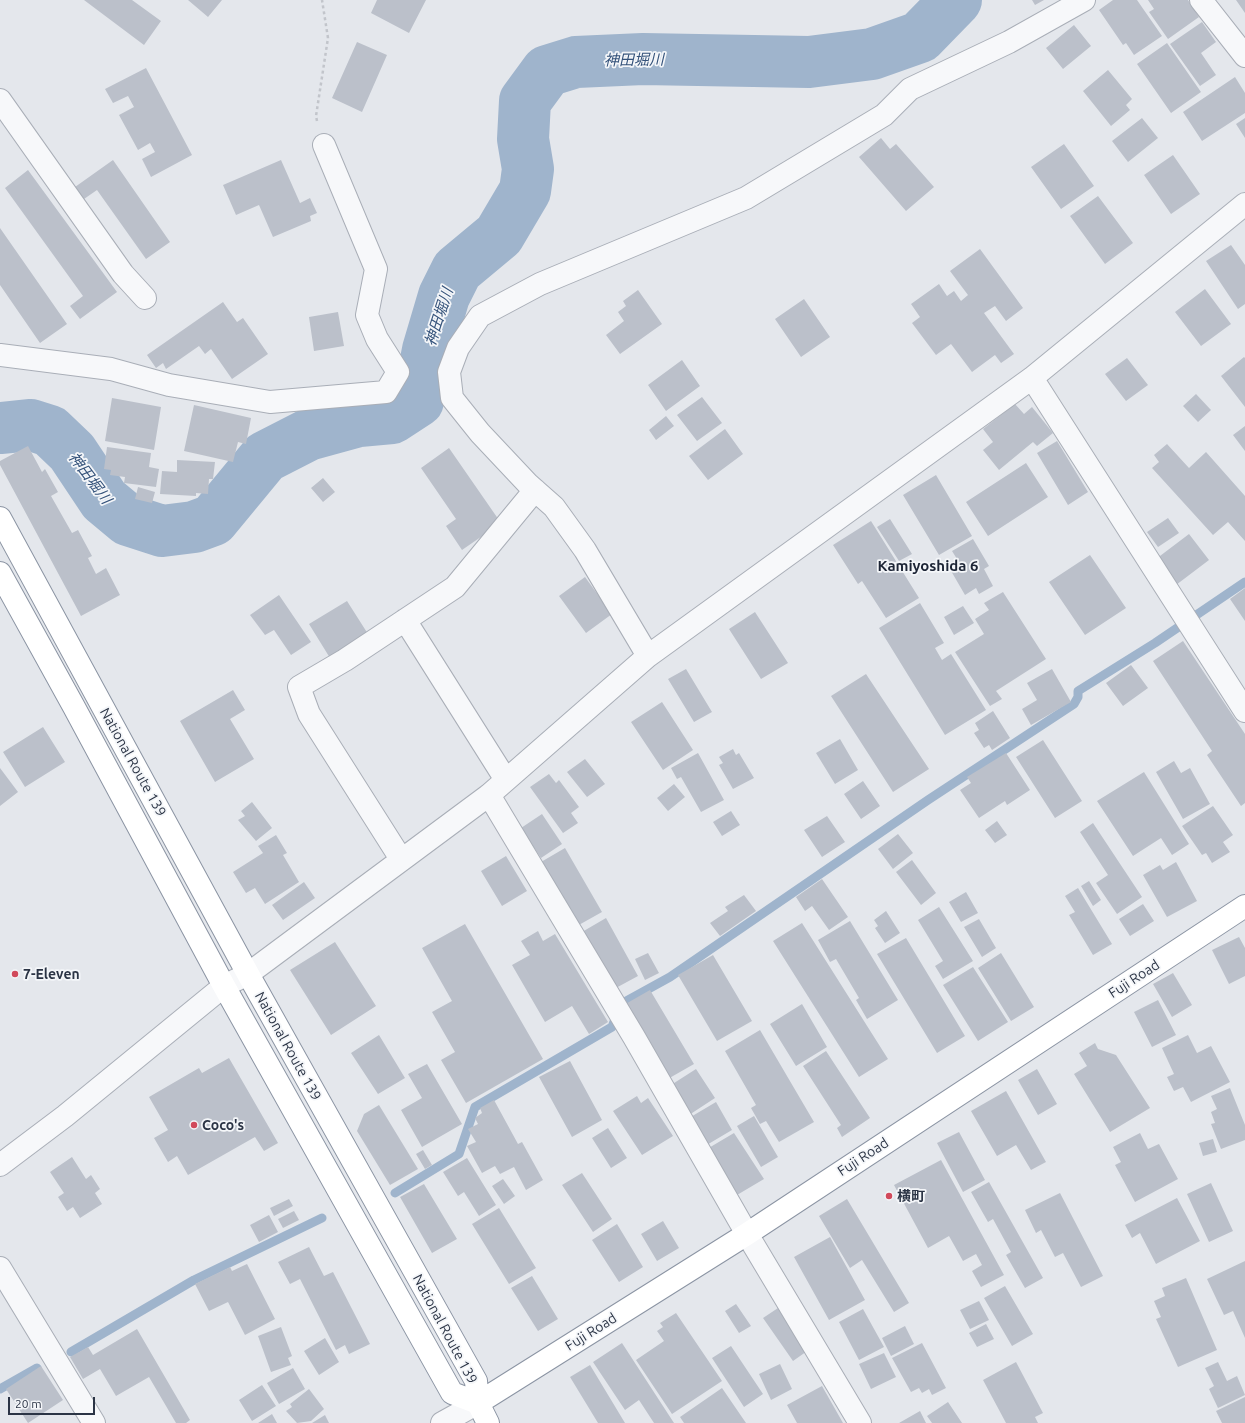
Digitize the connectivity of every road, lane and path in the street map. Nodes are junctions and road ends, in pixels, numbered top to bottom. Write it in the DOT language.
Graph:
graph roads {
  1 [pos="322,0"];
  2 [pos="1084,0"];
  3 [pos="1201,0"];
  4 [pos="1245,56"];
  5 [pos="0,100"];
  6 [pos="324,144"];
  7 [pos="1245,204"];
  8 [pos="145,298"];
  9 [pos="0,355"];
  10 [pos="1032,378"];
  11 [pos="535,490"];
  12 [pos="0,518"];
  13 [pos="0,573"];
  14 [pos="405,620"];
  15 [pos="648,656"];
  16 [pos="1245,711"];
  17 [pos="506,780"];
  18 [pos="490,795"];
  19 [pos="401,859"];
  20 [pos="1245,906"];
  21 [pos="248,974"];
  22 [pos="224,986"];
  23 [pos="0,1165"];
  24 [pos="747,1234"];
  25 [pos="0,1268"];
  26 [pos="478,1403"];
  27 [pos="94,1423"];
  28 [pos="442,1423"];
  29 [pos="488,1423"];
  30 [pos="860,1423"];
  1 -- 6 [label="path"];
  2 -- 11 [label="street"];
  3 -- 4 [label="street"];
  5 -- 8 [label="street"];
  6 -- 9 [label="street"];
  7 -- 10 [label="street"];
  10 -- 15 [label="street"];
  10 -- 16 [label="street"];
  11 -- 14 [label="street"];
  11 -- 15 [label="street"];
  12 -- 21 [label="highway, National Route 139"];
  13 -- 22 [label="highway, National Route 139"];
  14 -- 17 [label="street"];
  14 -- 19 [label="street"];
  15 -- 17 [label="street"];
  17 -- 18 [label="street"];
  18 -- 19 [label="street"];
  18 -- 24 [label="street"];
  19 -- 21 [label="street"];
  20 -- 24 [label="highway, Fuji Road"];
  21 -- 22 [label="street"];
  21 -- 26 [label="highway, National Route 139"];
  22 -- 23 [label="street"];
  22 -- 26 [label="highway, National Route 139"];
  24 -- 26 [label="highway, Fuji Road"];
  24 -- 30 [label="street"];
  25 -- 27 [label="street"];
  26 -- 28 [label="street"];
  26 -- 29 [label="highway"];
}
